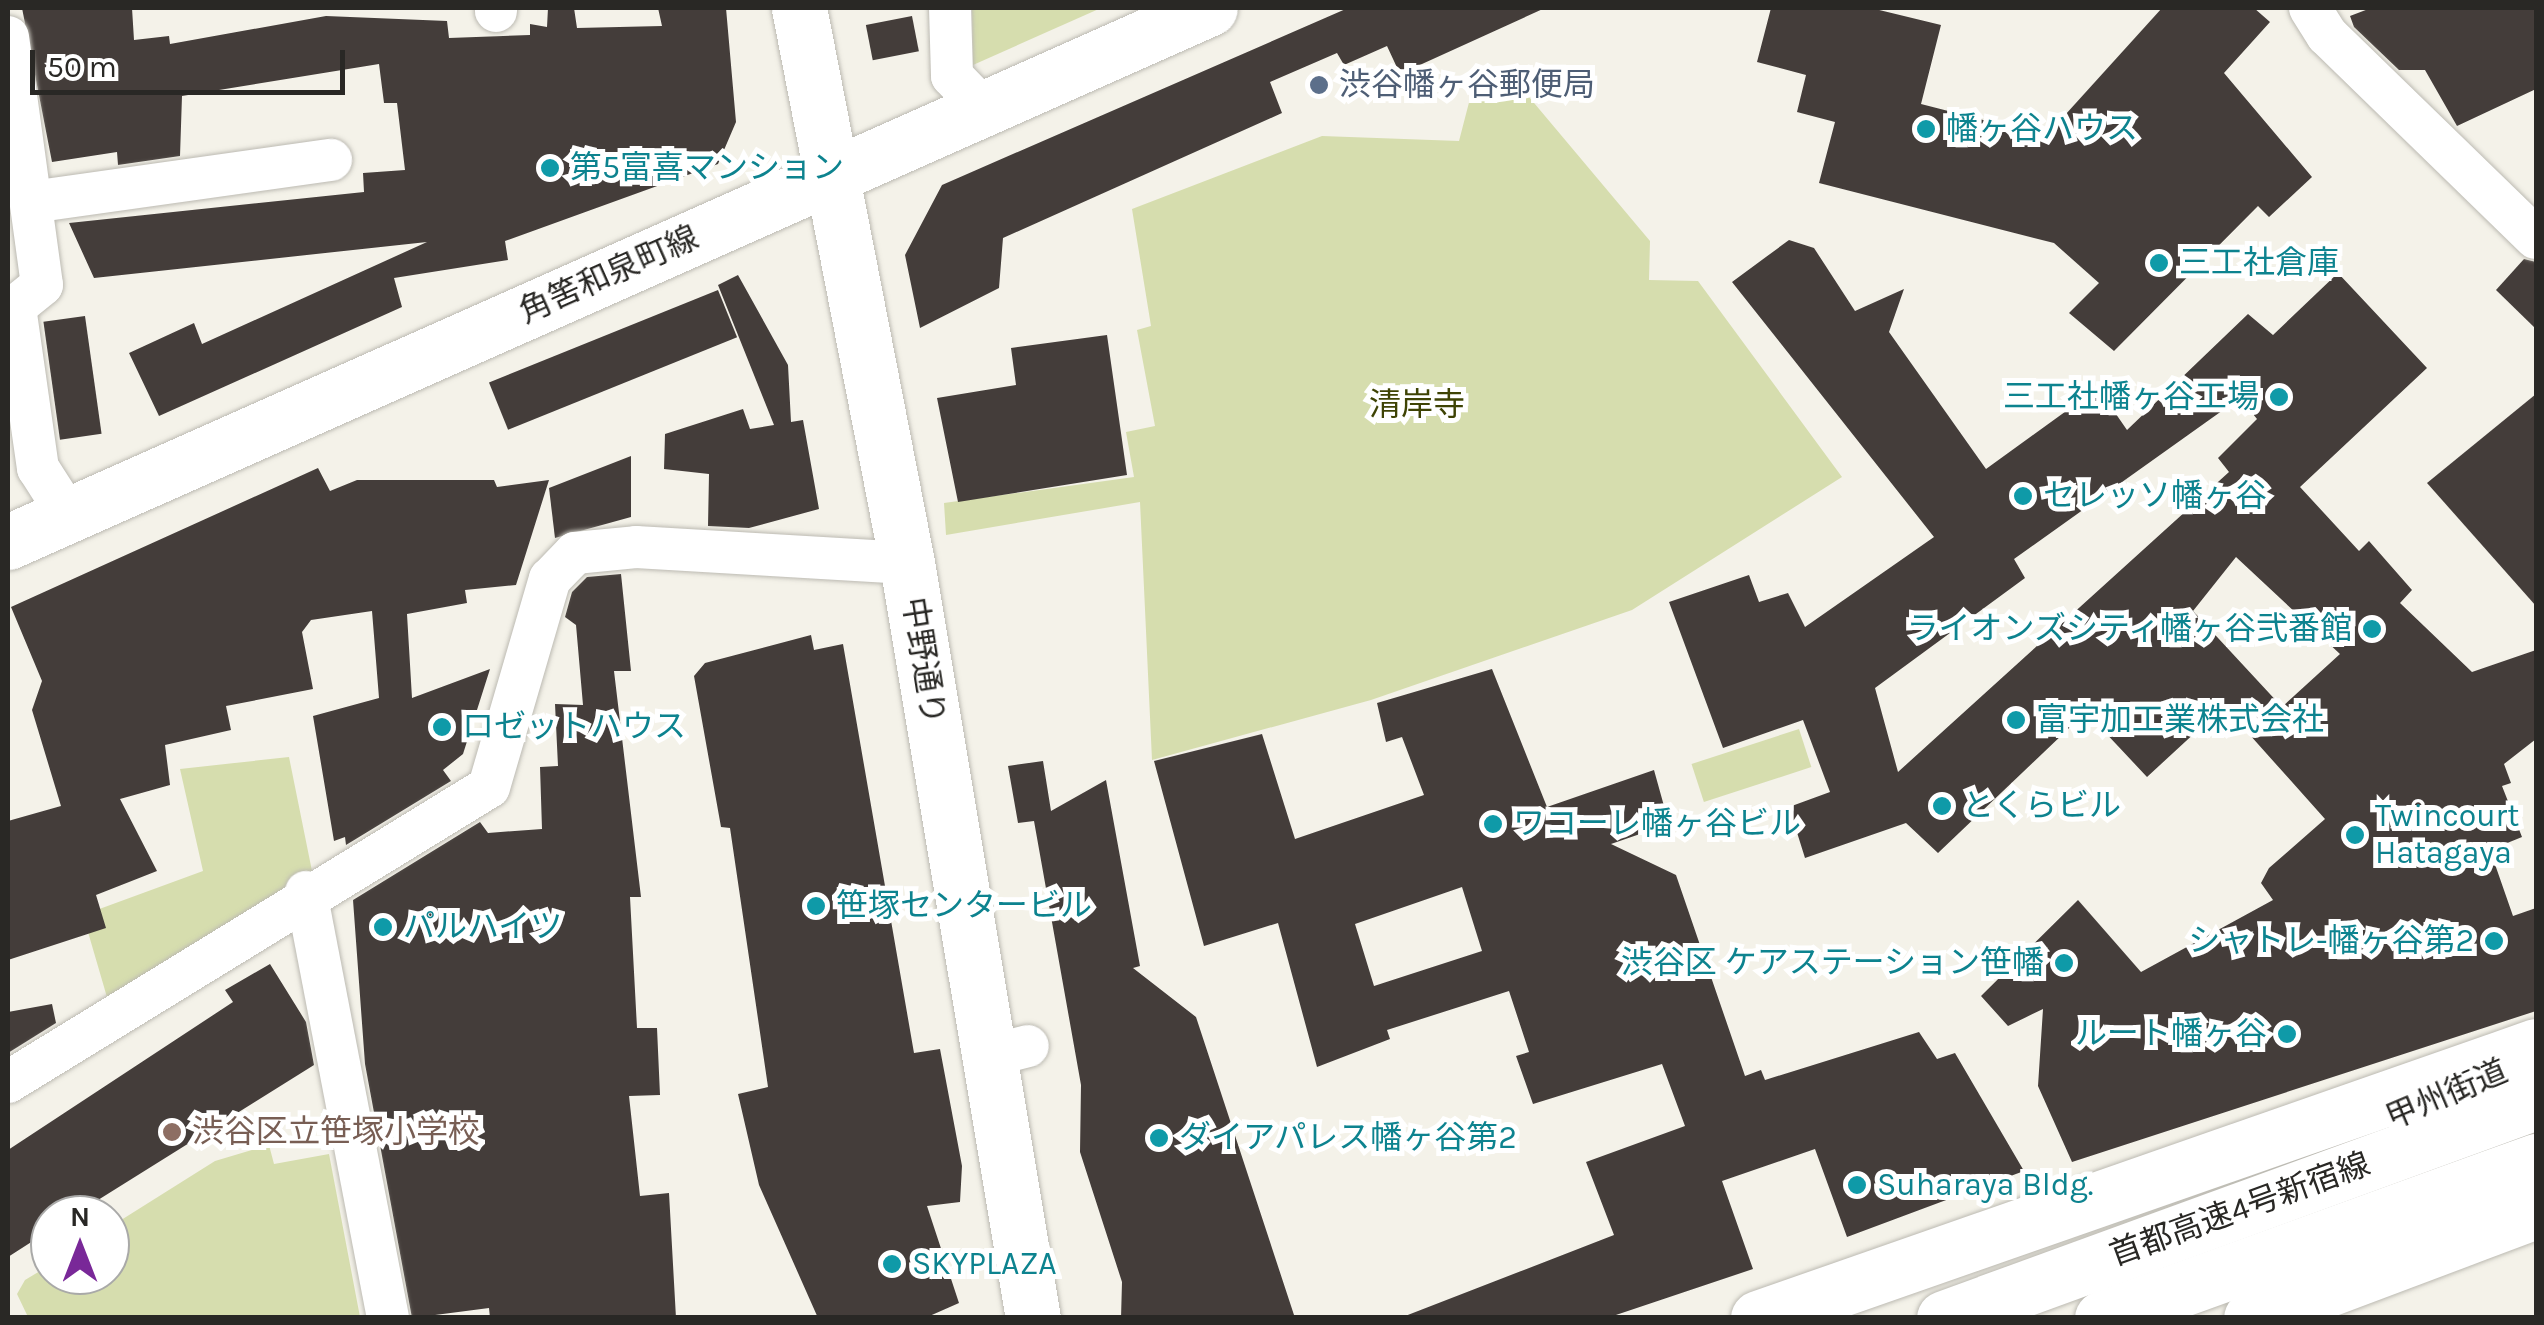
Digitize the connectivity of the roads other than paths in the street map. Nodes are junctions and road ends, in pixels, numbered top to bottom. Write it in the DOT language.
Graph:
graph roads {
  1 [pos="799,8"];
  2 [pos="950,8"];
  3 [pos="1210,8"];
  4 [pos="2310,8"];
  5 [pos="8,37"];
  6 [pos="984,108"];
  7 [pos="331,160"];
  8 [pos="834,176"];
  9 [pos="31,202"];
  10 [pos="2536,238"];
  11 [pos="68,515"];
  12 [pos="8,542"];
  13 [pos="907,563"];
  14 [pos="314,887"];
  15 [pos="2536,1046"];
  16 [pos="2536,1058"];
  17 [pos="8,1082"];
  18 [pos="2536,1102"];
  19 [pos="2536,1160"];
  20 [pos="2536,1198"];
  21 [pos="2536,1211"];
  22 [pos="388,1318"];
  23 [pos="1034,1318"];
  24 [pos="1758,1318"];
  25 [pos="1850,1318"];
  26 [pos="1944,1318"];
  27 [pos="2102,1318"];
  28 [pos="2184,1318"];
  29 [pos="2251,1318"];
  1 -- 8 [label="main road, 中野通り"];
  2 -- 6 [label="street"];
  3 -- 6 [label="main road, 角筈和泉町線"];
  4 -- 10 [label="street"];
  5 -- 9 [label="street"];
  6 -- 8 [label="main road, 角筈和泉町線"];
  7 -- 9 [label="street"];
  8 -- 11 [label="main road, 角筈和泉町線"];
  8 -- 13 [label="main road, 中野通り"];
  9 -- 11 [label="street"];
  11 -- 12 [label="main road, 角筈和泉町線"];
  13 -- 14 [label="street"];
  13 -- 23 [label="main road, 中野通り"];
  14 -- 17 [label="street"];
  14 -- 22 [label="street"];
  15 -- 24 [label="main road"];
  16 -- 25 [label="main road, 甲州街道"];
  18 -- 26 [label="main road, 首都高速4号新宿線"];
  19 -- 27 [label="main road, 首都高速4号新宿線"];
  20 -- 28 [label="main road"];
  21 -- 29 [label="main road"];
}
